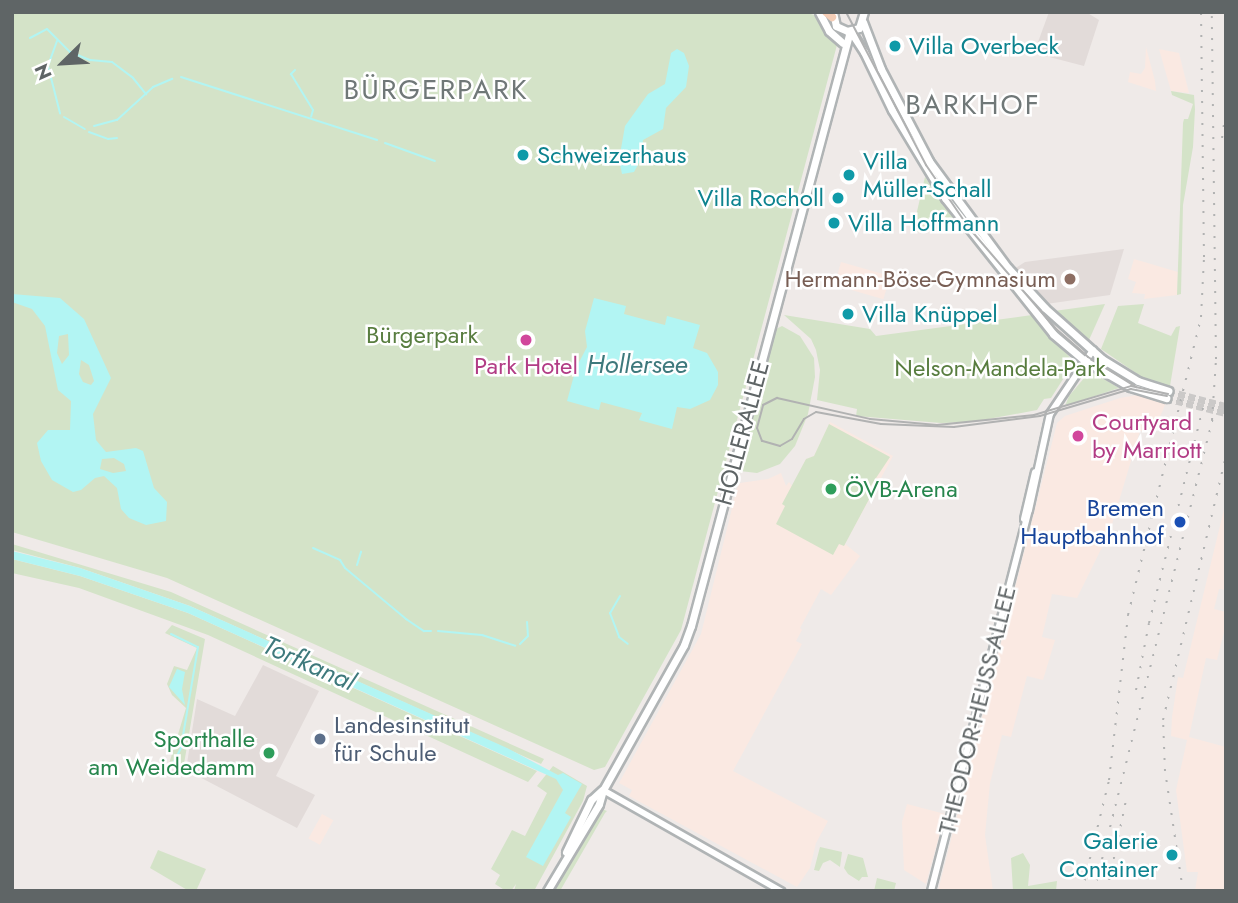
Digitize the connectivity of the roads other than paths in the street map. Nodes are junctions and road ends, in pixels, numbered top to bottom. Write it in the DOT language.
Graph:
graph roads {
  1 [pos="819,12"];
  2 [pos="864,12"];
  3 [pos="830,14"];
  4 [pos="863,22"];
  5 [pos="841,30"];
  6 [pos="850,31"];
  7 [pos="843,43"];
  8 [pos="842,61"];
  9 [pos="1093,351"];
  10 [pos="1085,361"];
  11 [pos="603,790"];
  12 [pos="547,891"];
  13 [pos="781,891"];
  14 [pos="931,891"];
  1 -- 7 [label="main road"];
  2 -- 4 [label="main road"];
  3 -- 5 [label="main road"];
  4 -- 6 [label="main road"];
  4 -- 9 [label="main road"];
  5 -- 6 [label="main road"];
  5 -- 7 [label="main road, HOLLERALLEE"];
  6 -- 8 [label="main road, HOLLERALLEE"];
  6 -- 10 [label="main road"];
  7 -- 8 [label="main road, HOLLERALLEE"];
  8 -- 11 [label="main road, HOLLERALLEE"];
  9 -- 10 [label="street, THEODOR-HEUSS-ALLEE"];
  9 -- 10 [label="main road"];
  10 -- 14 [label="street, THEODOR-HEUSS-ALLEE"];
  11 -- 12 [label="main road, HOLLERALLEE"];
  11 -- 13 [label="street"];
}
